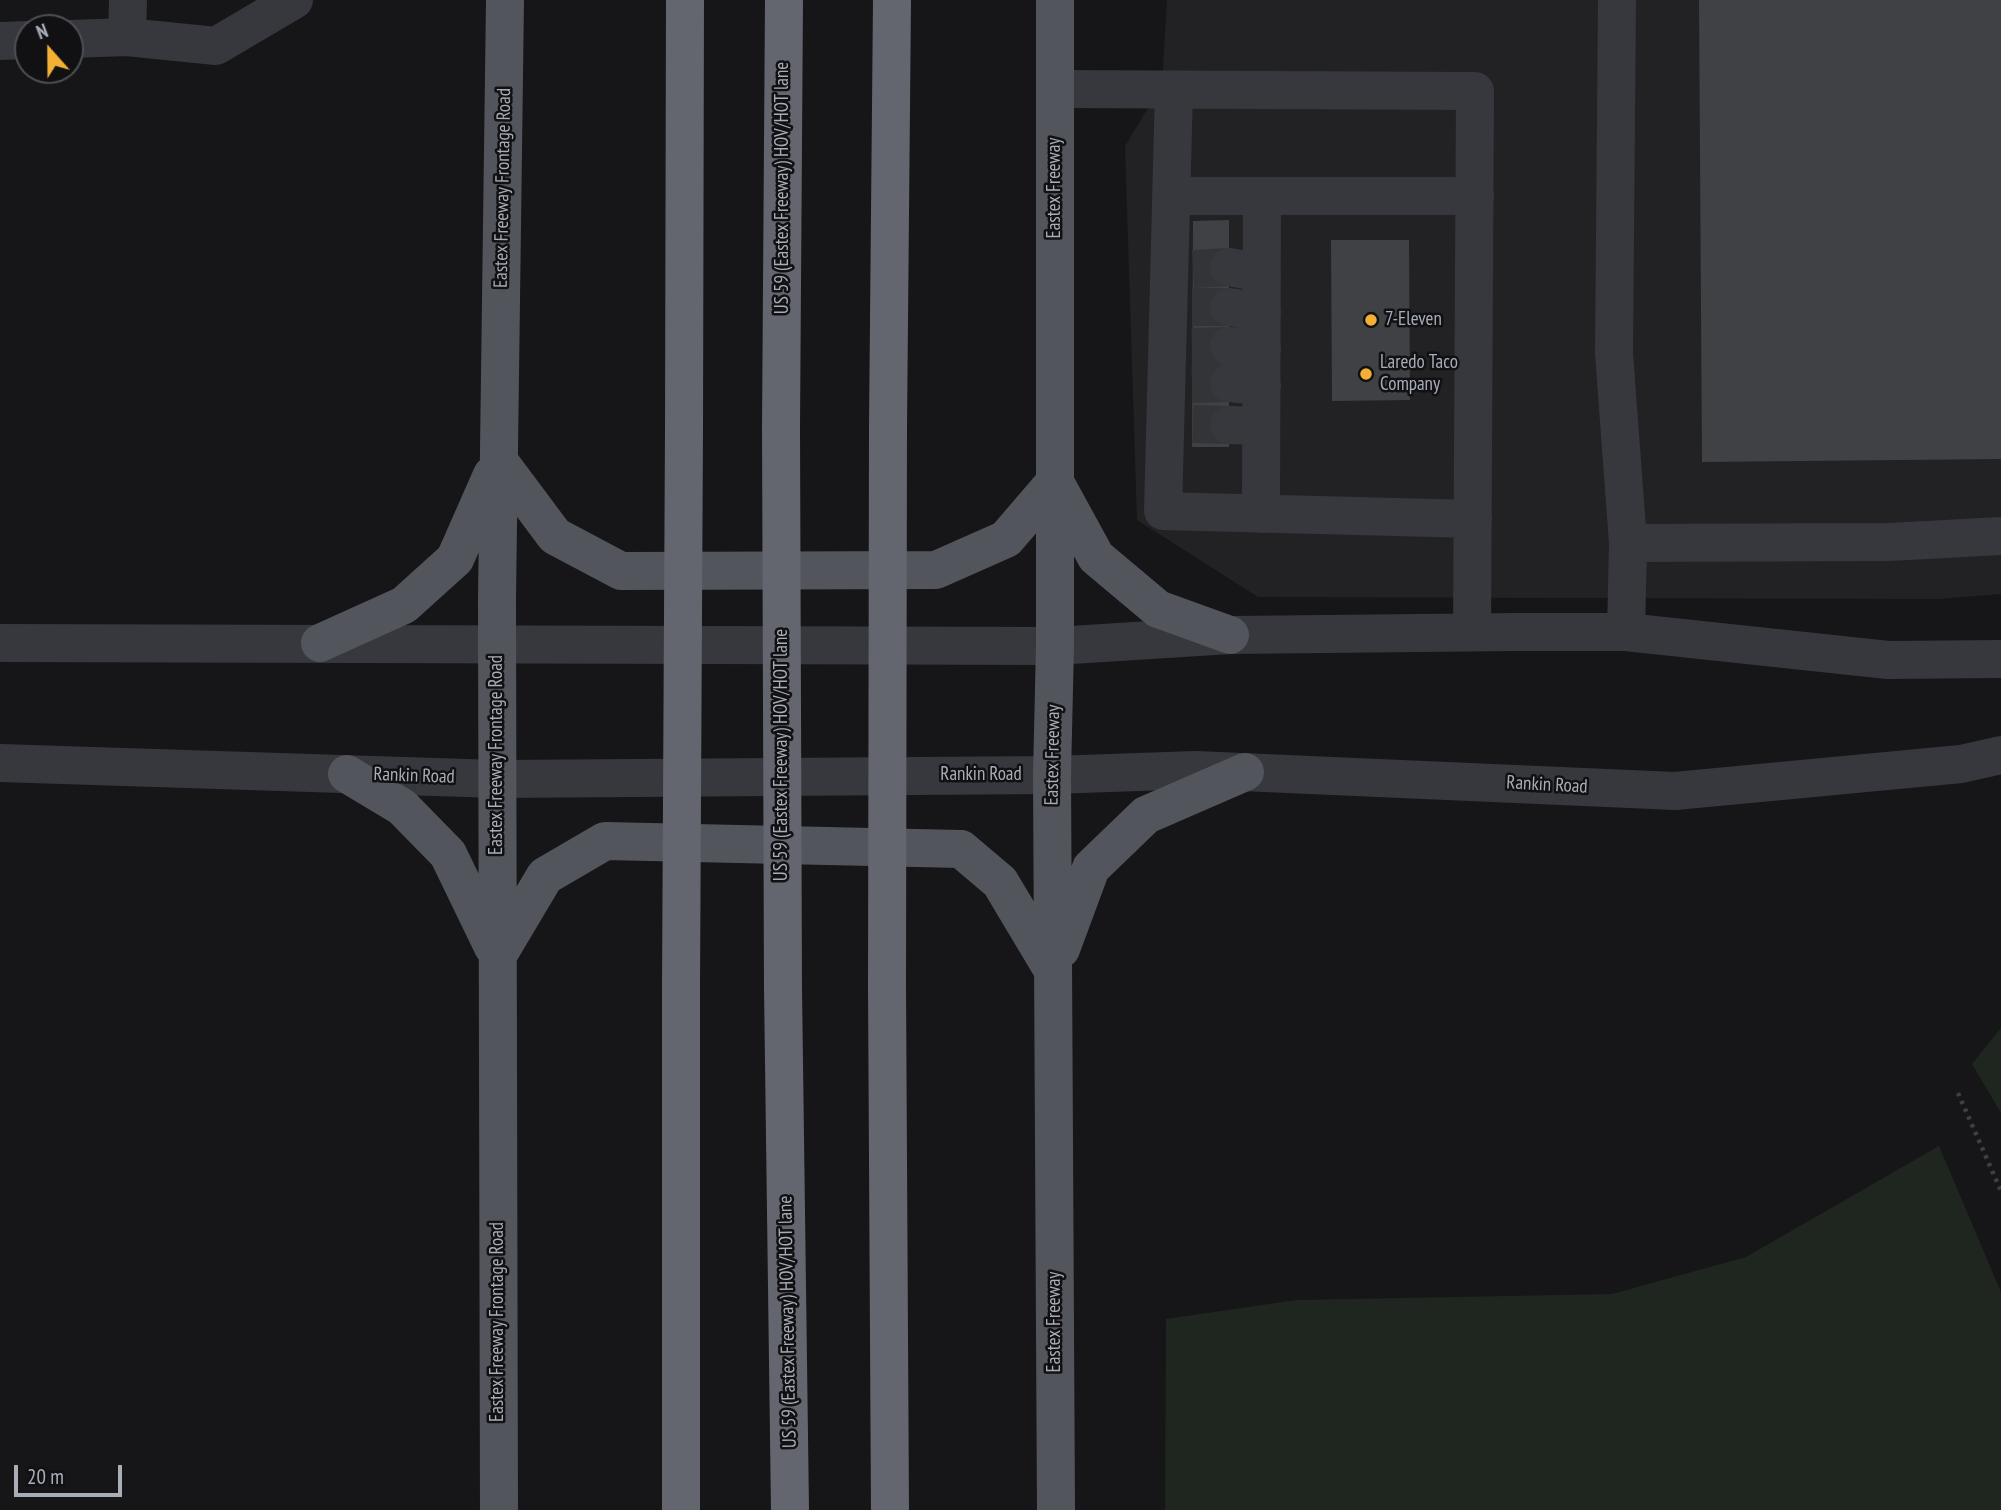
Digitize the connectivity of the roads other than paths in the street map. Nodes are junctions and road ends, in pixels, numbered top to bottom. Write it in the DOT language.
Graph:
graph roads {
  1 [pos="294,0"];
  2 [pos="505,0"];
  3 [pos="685,0"];
  4 [pos="783,0"];
  5 [pos="892,0"];
  6 [pos="1055,0"];
  7 [pos="1616,0"];
  8 [pos="127,18"];
  9 [pos="84,34"];
  10 [pos="1055,89"];
  11 [pos="1174,90"];
  12 [pos="1171,196"];
  13 [pos="1262,196"];
  14 [pos="1475,196"];
  15 [pos="1213,270"];
  16 [pos="1213,308"];
  17 [pos="1212,365"];
  18 [pos="1212,424"];
  19 [pos="499,460"];
  20 [pos="1055,482"];
  21 [pos="1261,514"];
  22 [pos="1473,519"];
  23 [pos="2001,536"];
  24 [pos="1628,543"];
  25 [pos="1472,632"];
  26 [pos="1626,632"];
  27 [pos="1230,635"];
  28 [pos="0,643"];
  29 [pos="320,643"];
  30 [pos="496,643"];
  31 [pos="1055,646"];
  32 [pos="2001,659"];
  33 [pos="2001,755"];
  34 [pos="0,763"];
  35 [pos="1245,772"];
  36 [pos="348,774"];
  37 [pos="1052,775"];
  38 [pos="497,779"];
  39 [pos="498,955"];
  40 [pos="1053,971"];
  41 [pos="499,1510"];
  42 [pos="681,1510"];
  43 [pos="790,1510"];
  44 [pos="890,1510"];
  45 [pos="1056,1510"];
  1 -- 8 [label="street"];
  2 -- 19 [label="main road, Eastex Freeway Frontage Road"];
  3 -- 42 [label="highway, bridge"];
  4 -- 43 [label="highway, US 59 (Eastex Freeway) HOV/HOT lane, bridge"];
  5 -- 44 [label="highway, bridge"];
  6 -- 10 [label="main road, Eastex Freeway"];
  7 -- 24 [label="street"];
  8 -- 9 [label="street"];
  10 -- 11 [label="street"];
  10 -- 20 [label="main road, Eastex Freeway"];
  11 -- 12 [label="street"];
  11 -- 14 [label="street"];
  12 -- 13 [label="street"];
  12 -- 15 [label="street"];
  13 -- 14 [label="street"];
  13 -- 15 [label="street"];
  14 -- 22 [label="street"];
  15 -- 16 [label="street"];
  15 -- 16 [label="street"];
  16 -- 17 [label="street"];
  16 -- 17 [label="street"];
  17 -- 18 [label="street"];
  17 -- 18 [label="street"];
  18 -- 21 [label="street"];
  18 -- 21 [label="street"];
  19 -- 20 [label="main road"];
  19 -- 29 [label="main road"];
  19 -- 30 [label="main road, Eastex Freeway Frontage Road"];
  20 -- 27 [label="main road"];
  20 -- 31 [label="main road, Eastex Freeway"];
  21 -- 22 [label="street"];
  22 -- 25 [label="street"];
  23 -- 24 [label="street"];
  24 -- 26 [label="street"];
  25 -- 26 [label="street"];
  25 -- 27 [label="street"];
  26 -- 32 [label="street"];
  27 -- 31 [label="street"];
  28 -- 29 [label="street"];
  29 -- 30 [label="street"];
  30 -- 31 [label="street"];
  30 -- 38 [label="main road, Eastex Freeway Frontage Road"];
  31 -- 37 [label="main road, Eastex Freeway"];
  33 -- 35 [label="street, Rankin Road"];
  34 -- 36 [label="street, Rankin Road"];
  35 -- 37 [label="street, Rankin Road"];
  35 -- 40 [label="main road"];
  36 -- 38 [label="street, Rankin Road"];
  36 -- 39 [label="main road"];
  37 -- 38 [label="street, Rankin Road"];
  37 -- 40 [label="main road, Eastex Freeway"];
  38 -- 39 [label="main road, Eastex Freeway Frontage Road"];
  39 -- 40 [label="main road"];
  39 -- 41 [label="main road, Eastex Freeway Frontage Road"];
  40 -- 45 [label="main road, Eastex Freeway"];
}
